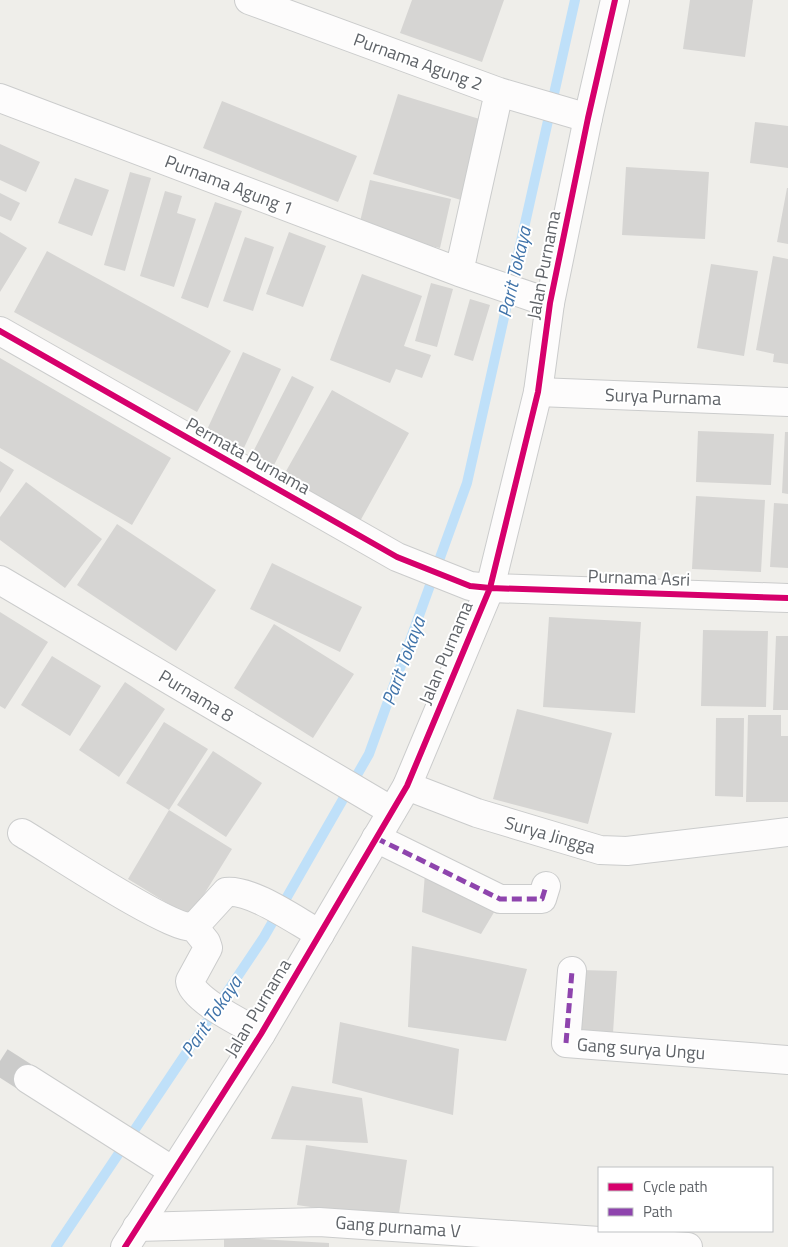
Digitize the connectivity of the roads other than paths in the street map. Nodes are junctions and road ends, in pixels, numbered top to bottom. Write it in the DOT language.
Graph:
graph roads {
  1 [pos="250,0"];
  2 [pos="615,0"];
  3 [pos="509,95"];
  4 [pos="0,98"];
  5 [pos="588,118"];
  6 [pos="469,275"];
  7 [pos="550,303"];
  8 [pos="0,331"];
  9 [pos="538,392"];
  10 [pos="788,402"];
  11 [pos="0,580"];
  12 [pos="480,587"];
  13 [pos="788,598"];
  14 [pos="408,786"];
  15 [pos="389,809"];
  16 [pos="788,832"];
  17 [pos="22,833"];
  18 [pos="376,838"];
  19 [pos="546,886"];
  20 [pos="194,927"];
  21 [pos="320,934"];
  22 [pos="572,971"];
  23 [pos="252,1030"];
  24 [pos="788,1060"];
  25 [pos="28,1079"];
  26 [pos="165,1166"];
  27 [pos="131,1237"];
  28 [pos="688,1247"];
  1 -- 3 [label="street, Purnama Agung 2"];
  2 -- 5 [label="street, Jalan Purnama"];
  3 -- 5 [label="street, Purnama Agung 2"];
  3 -- 6 [label="street"];
  4 -- 6 [label="street, Purnama Agung 1"];
  5 -- 7 [label="street, Jalan Purnama"];
  6 -- 7 [label="street, Purnama Agung 1"];
  7 -- 9 [label="street, Jalan Purnama"];
  8 -- 12 [label="street, Permata Purnama"];
  9 -- 10 [label="street, Surya Purnama"];
  9 -- 12 [label="street, Jalan Purnama"];
  11 -- 15 [label="street, Purnama 8"];
  12 -- 13 [label="street, Purnama Asri"];
  12 -- 14 [label="street, Jalan Purnama"];
  14 -- 15 [label="street, Jalan Purnama"];
  14 -- 16 [label="street, Surya Jingga"];
  15 -- 18 [label="street, Jalan Purnama"];
  17 -- 20 [label="street"];
  18 -- 19 [label="street"];
  18 -- 21 [label="street, Jalan Purnama"];
  20 -- 21 [label="street"];
  20 -- 23 [label="street"];
  21 -- 23 [label="street, Jalan Purnama"];
  22 -- 24 [label="street, Gang surya Ungu"];
  23 -- 26 [label="street, Jalan Purnama"];
  25 -- 26 [label="street"];
  26 -- 27 [label="street, Jalan Purnama"];
  27 -- 28 [label="street, Gang purnama V"];
}
